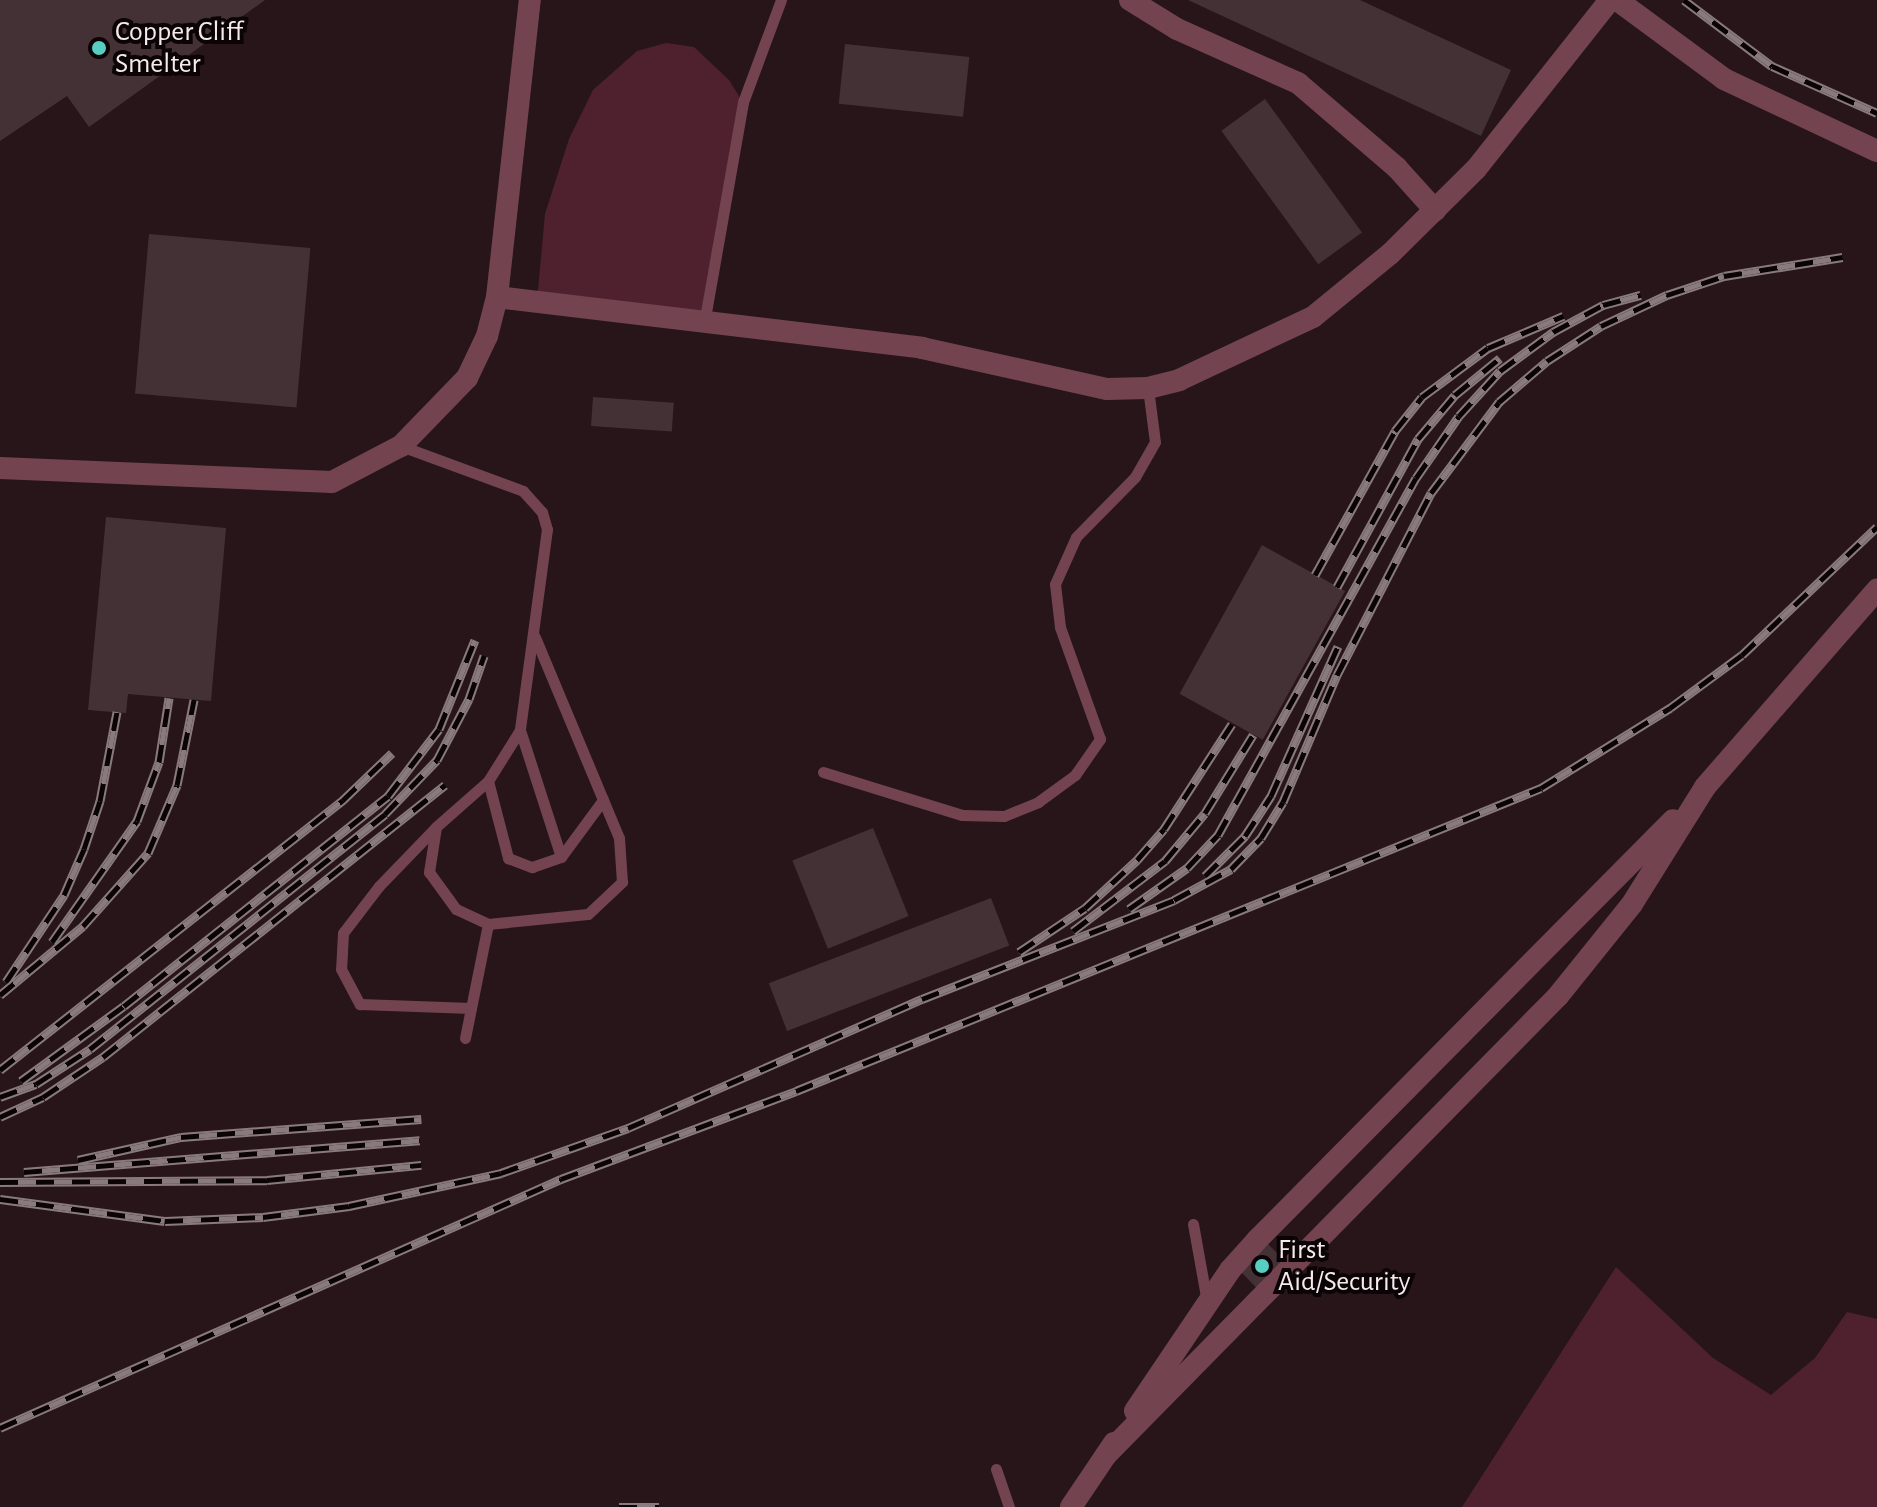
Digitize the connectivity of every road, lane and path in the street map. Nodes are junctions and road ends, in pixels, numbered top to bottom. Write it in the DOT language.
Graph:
graph roads {
  1 [pos="530,0"];
  2 [pos="781,0"];
  3 [pos="1130,0"];
  4 [pos="1610,0"];
  5 [pos="1617,0"];
  6 [pos="1877,151"];
  7 [pos="1435,210"];
  8 [pos="497,297"];
  9 [pos="705,318"];
  10 [pos="1148,388"];
  11 [pos="401,446"];
  12 [pos="0,468"];
  13 [pos="1877,590"];
  14 [pos="535,637"];
  15 [pos="520,730"];
  16 [pos="823,772"];
  17 [pos="488,781"];
  18 [pos="1706,786"];
  19 [pos="603,800"];
  20 [pos="436,827"];
  21 [pos="561,857"];
  22 [pos="488,924"];
  23 [pos="471,1008"];
  24 [pos="465,1038"];
  25 [pos="1193,1224"];
  26 [pos="1207,1302"];
  27 [pos="1106,1455"];
  28 [pos="996,1469"];
  29 [pos="1009,1507"];
  30 [pos="1071,1507"];
  1 -- 8 [label="street"];
  2 -- 9 [label="lane"];
  3 -- 7 [label="street"];
  4 -- 7 [label="street"];
  5 -- 6 [label="street"];
  7 -- 10 [label="street"];
  8 -- 9 [label="street"];
  8 -- 11 [label="street"];
  9 -- 10 [label="street"];
  10 -- 16 [label="lane"];
  11 -- 12 [label="street"];
  11 -- 14 [label="lane"];
  13 -- 18 [label="street"];
  14 -- 15 [label="lane"];
  14 -- 19 [label="lane"];
  15 -- 17 [label="lane"];
  15 -- 21 [label="lane"];
  17 -- 20 [label="lane"];
  17 -- 21 [label="lane"];
  18 -- 26 [label="street"];
  18 -- 27 [label="street"];
  19 -- 21 [label="lane"];
  19 -- 22 [label="lane"];
  20 -- 22 [label="lane"];
  20 -- 23 [label="lane"];
  22 -- 23 [label="lane"];
  23 -- 24 [label="lane"];
  25 -- 26 [label="lane"];
  26 -- 27 [label="street"];
  27 -- 30 [label="street"];
  28 -- 29 [label="lane"];
}
